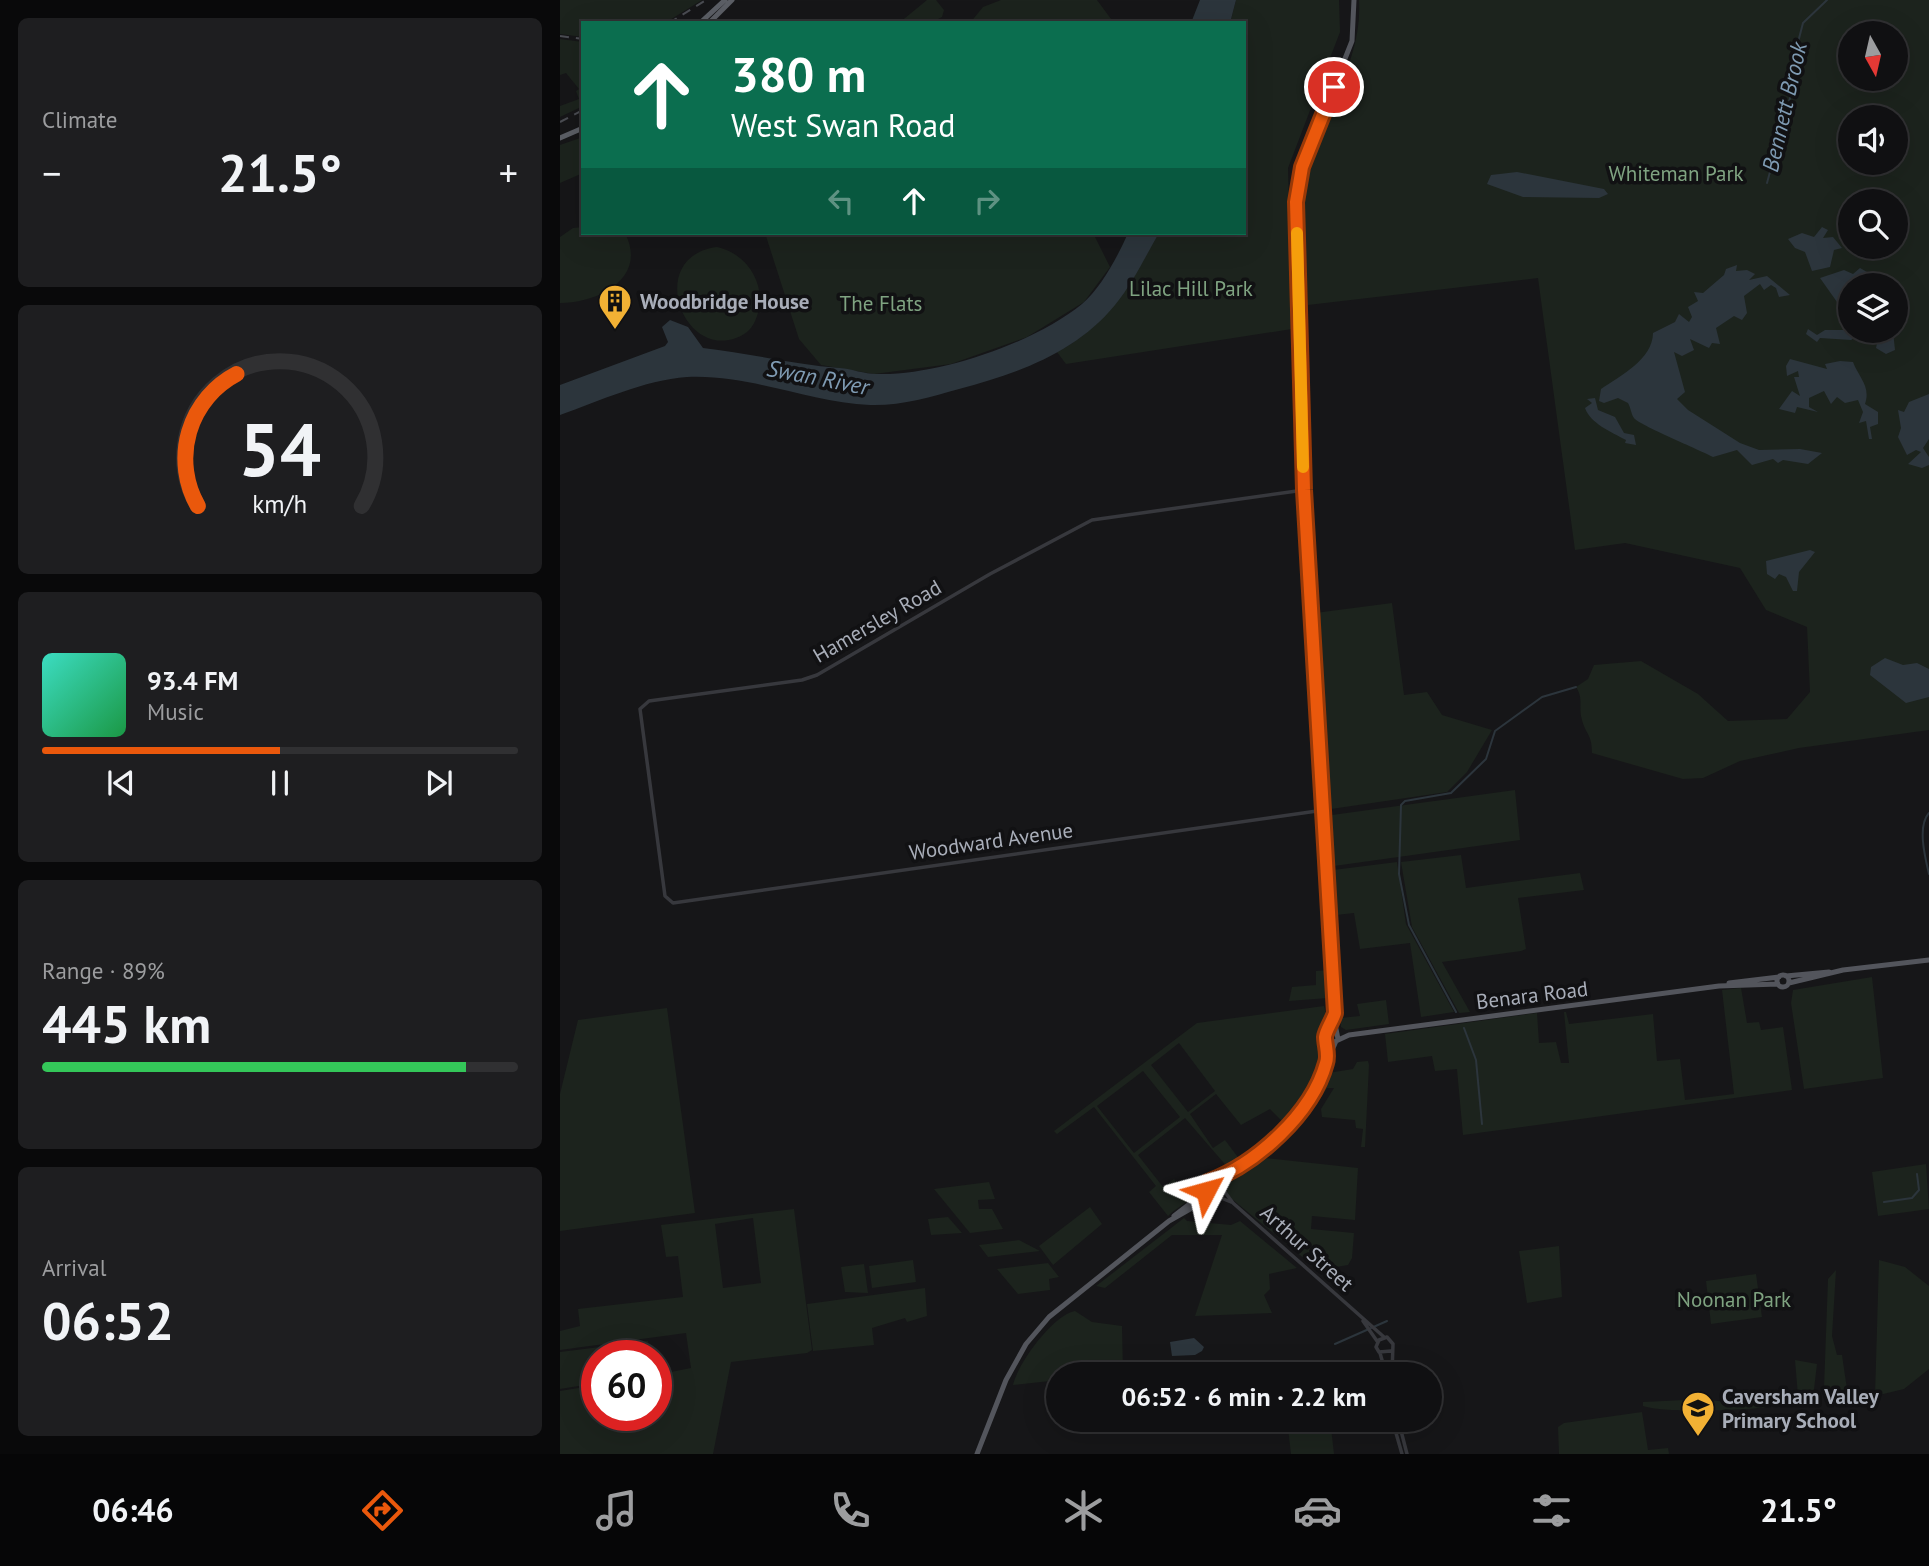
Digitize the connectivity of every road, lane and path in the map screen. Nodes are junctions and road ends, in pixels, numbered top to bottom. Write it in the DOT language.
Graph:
graph roads {
  1 [pos="725,0"];
  2 [pos="732,0"];
  3 [pos="1354,0"];
  4 [pos="702,21"];
  5 [pos="711,21"];
  6 [pos="581,129"];
  7 [pos="560,138"];
  8 [pos="1304,490"];
  9 [pos="1326,810"];
  10 [pos="665,896"];
  11 [pos="1929,960"];
  12 [pos="1788,979"];
  13 [pos="1779,981"];
  14 [pos="1334,1017"];
  15 [pos="1329,1030"];
  16 [pos="1337,1031"];
  17 [pos="1349,1035"];
  18 [pos="1327,1040"];
  19 [pos="1337,1040"];
  20 [pos="1328,1060"];
  21 [pos="1255,1154"];
  22 [pos="1214,1180"];
  23 [pos="1205,1187"];
  24 [pos="1222,1188"];
  25 [pos="1214,1196"];
  26 [pos="1233,1203"];
  27 [pos="1170,1221"];
  28 [pos="1360,1317"];
  29 [pos="1384,1337"];
  30 [pos="1377,1341"];
  31 [pos="1391,1351"];
  32 [pos="1380,1352"];
  33 [pos="1383,1362"];
  34 [pos="1391,1362"];
  35 [pos="1396,1432"];
  36 [pos="1401,1432"];
  37 [pos="977,1454"];
  38 [pos="1402,1454"];
  39 [pos="1407,1454"];
  1 -- 4 [label="highway"];
  2 -- 5 [label="highway"];
  3 -- 8 [label="main road"];
  6 -- 7 [label="highway"];
  8 -- 9 [label="main road"];
  8 -- 10 [label="street, Hamersley Road"];
  9 -- 10 [label="street, Woodward Avenue"];
  9 -- 14 [label="main road"];
  11 -- 12 [label="main road"];
  12 -- 13 [label="main road"];
  12 -- 13 [label="main road"];
  13 -- 17 [label="main road, Benara Road"];
  14 -- 15 [label="main road"];
  14 -- 16 [label="main road"];
  15 -- 16 [label="main road, Benara Road"];
  15 -- 18 [label="main road"];
  16 -- 17 [label="main road, Benara Road"];
  16 -- 19 [label="main road"];
  17 -- 19 [label="main road, Benara Road"];
  18 -- 19 [label="main road"];
  18 -- 20 [label="main road"];
  19 -- 20 [label="main road"];
  20 -- 21 [label="main road"];
  21 -- 22 [label="main road"];
  21 -- 24 [label="main road"];
  22 -- 23 [label="main road"];
  22 -- 24 [label="main road"];
  23 -- 25 [label="main road"];
  23 -- 27 [label="main road"];
  24 -- 25 [label="main road"];
  24 -- 26 [label="street, Arthur Street"];
  25 -- 26 [label="street, Arthur Street"];
  25 -- 27 [label="main road"];
  26 -- 28 [label="street, Arthur Street"];
  27 -- 37 [label="main road"];
  28 -- 29 [label="street, Arthur Street"];
  28 -- 30 [label="street, Arthur Street"];
  29 -- 30 [label="street"];
  29 -- 31 [label="street"];
  30 -- 32 [label="street"];
  31 -- 32 [label="street"];
  31 -- 34 [label="street"];
  32 -- 33 [label="street"];
  35 -- 38 [label="street"];
  36 -- 39 [label="street"];
}
